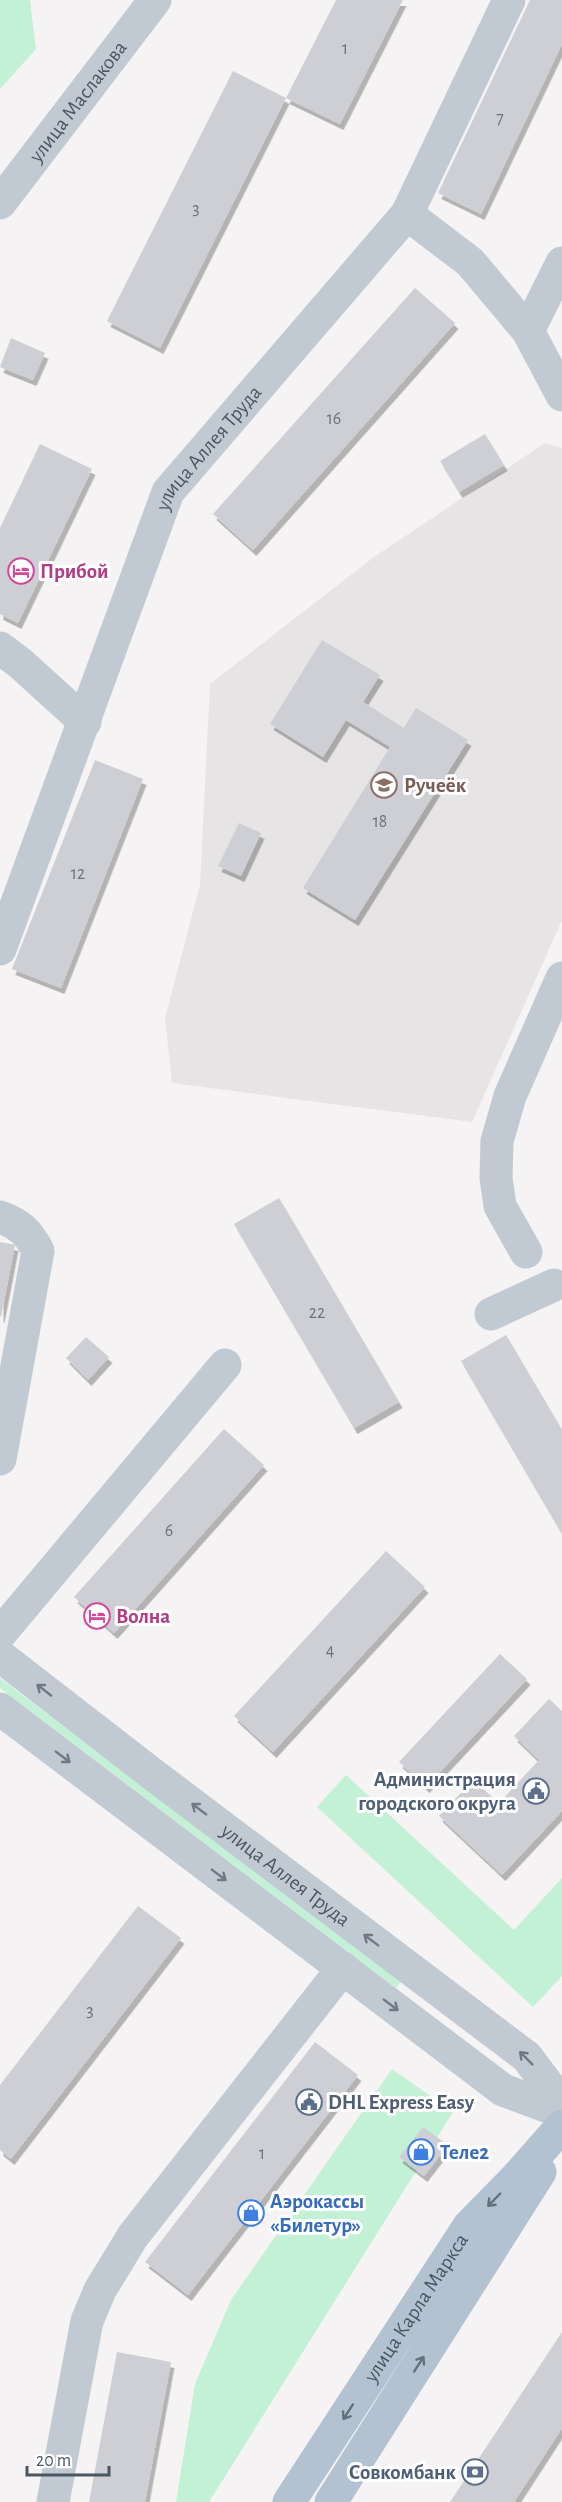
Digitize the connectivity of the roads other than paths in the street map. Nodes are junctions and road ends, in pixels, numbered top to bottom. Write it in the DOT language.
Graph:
graph roads {
  1 [pos="155,0"];
  2 [pos="508,0"];
  3 [pos="0,203"];
  4 [pos="407,214"];
  5 [pos="562,263"];
  6 [pos="528,331"];
  7 [pos="562,395"];
  8 [pos="0,648"];
  9 [pos="85,722"];
  10 [pos="0,949"];
  11 [pos="562,978"];
  12 [pos="0,1217"];
  13 [pos="526,1252"];
  14 [pos="554,1285"];
  15 [pos="491,1314"];
  16 [pos="225,1365"];
  17 [pos="0,1459"];
  18 [pos="0,1634"];
  19 [pos="0,1656"];
  20 [pos="0,1709"];
  21 [pos="343,1968"];
  22 [pos="562,2104"];
  23 [pos="562,2112"];
  24 [pos="562,2126"];
  25 [pos="562,2132"];
  26 [pos="53,2502"];
  27 [pos="289,2502"];
  28 [pos="331,2502"];
  1 -- 3 [label="street, улица Маслакова"];
  2 -- 4 [label="street, улица Аллея Труда"];
  4 -- 6 [label="street"];
  4 -- 9 [label="street, улица Аллея Труда"];
  5 -- 6 [label="street"];
  6 -- 7 [label="street"];
  8 -- 9 [label="street"];
  9 -- 10 [label="street, улица Аллея Труда"];
  11 -- 13 [label="street"];
  12 -- 17 [label="street"];
  14 -- 15 [label="street"];
  16 -- 18 [label="street"];
  22 -- 19 [label="street, улица Аллея Труда, one-way"];
  20 -- 21 [label="street, улица Аллея Труда, one-way"];
  21 -- 23 [label="street, улица Аллея Труда, one-way"];
  21 -- 26 [label="street"];
  24 -- 27 [label="main road, улица Карла Маркса, one-way"];
  28 -- 25 [label="main road, улица Карла Маркса, one-way"];
}
